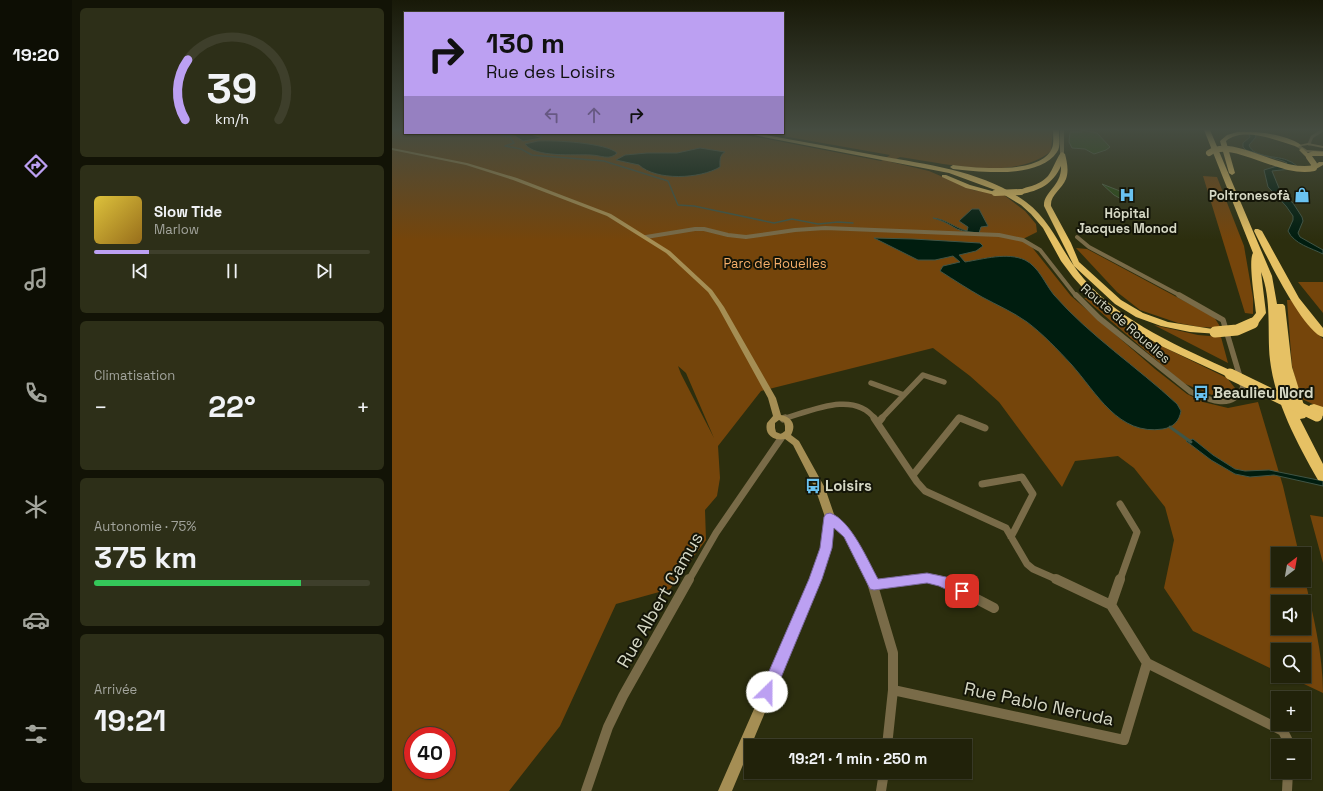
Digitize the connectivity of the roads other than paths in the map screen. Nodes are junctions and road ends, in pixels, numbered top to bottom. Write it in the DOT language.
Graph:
graph roads {
  1 [pos="476,167"];
  2 [pos="919,167"];
  3 [pos="929,167"];
  4 [pos="937,167"];
  5 [pos="960,167"];
  6 [pos="1023,167"];
  7 [pos="1057,167"];
  8 [pos="1063,167"];
  9 [pos="1216,167"];
  10 [pos="1222,167"];
  11 [pos="1229,167"];
  12 [pos="1230,167"];
  13 [pos="1285,167"];
  14 [pos="1314,168"];
  15 [pos="1232,174"];
  16 [pos="1232,191"];
  17 [pos="1245,202"];
  18 [pos="646,237"];
  19 [pos="1077,237"];
  20 [pos="1256,250"];
  21 [pos="1076,262"];
  22 [pos="1286,285"];
  23 [pos="1323,327"];
  24 [pos="1323,334"];
  25 [pos="1229,371"];
  26 [pos="944,382"];
  27 [pos="871,383"];
  28 [pos="904,395"];
  29 [pos="1319,414"];
  30 [pos="780,418"];
  31 [pos="878,423"];
  32 [pos="985,428"];
  33 [pos="784,436"];
  34 [pos="1323,460"];
  35 [pos="913,475"];
  36 [pos="1323,476"];
  37 [pos="982,484"];
  38 [pos="1120,504"];
  39 [pos="830,517"];
  40 [pos="1011,536"];
  41 [pos="874,585"];
  42 [pos="1111,605"];
  43 [pos="994,608"];
  44 [pos="1147,663"];
  45 [pos="893,690"];
  46 [pos="888,739"];
  47 [pos="1287,739"];
  48 [pos="883,779"];
  49 [pos="1288,779"];
  50 [pos="586,791"];
  51 [pos="725,791"];
  52 [pos="882,791"];
  53 [pos="1287,791"];
  1 -- 18 [label="street"];
  2 -- 7 [label="highway, bridge"];
  3 -- 25 [label="highway"];
  4 -- 21 [label="highway"];
  5 -- 6 [label="highway"];
  8 -- 21 [label="highway"];
  9 -- 16 [label="highway, bridge"];
  10 -- 16 [label="highway"];
  11 -- 15 [label="highway"];
  12 -- 15 [label="highway"];
  13 -- 14 [label="highway, bridge"];
  15 -- 17 [label="highway"];
  16 -- 20 [label="highway"];
  18 -- 19 [label="street, Route de Rouelles"];
  18 -- 30 [label="street"];
  20 -- 21 [label="highway, bridge"];
  20 -- 36 [label="highway"];
  21 -- 25 [label="highway"];
  22 -- 23 [label="highway"];
  22 -- 24 [label="highway"];
  22 -- 34 [label="highway"];
  25 -- 29 [label="highway, bridge"];
  26 -- 28 [label="street"];
  27 -- 28 [label="street"];
  28 -- 31 [label="street"];
  30 -- 31 [label="street"];
  30 -- 33 [label="street"];
  30 -- 33 [label="street"];
  31 -- 35 [label="street"];
  32 -- 35 [label="street"];
  33 -- 39 [label="street"];
  33 -- 50 [label="street, Rue Albert Camus"];
  35 -- 40 [label="street"];
  37 -- 40 [label="street"];
  38 -- 42 [label="street"];
  39 -- 41 [label="street"];
  39 -- 51 [label="street"];
  40 -- 42 [label="street"];
  41 -- 43 [label="street"];
  41 -- 45 [label="street"];
  42 -- 44 [label="street"];
  44 -- 45 [label="street, Rue Pablo Neruda"];
  44 -- 47 [label="street"];
  45 -- 46 [label="street"];
  48 -- 52 [label="street"];
  49 -- 53 [label="street"];
}
